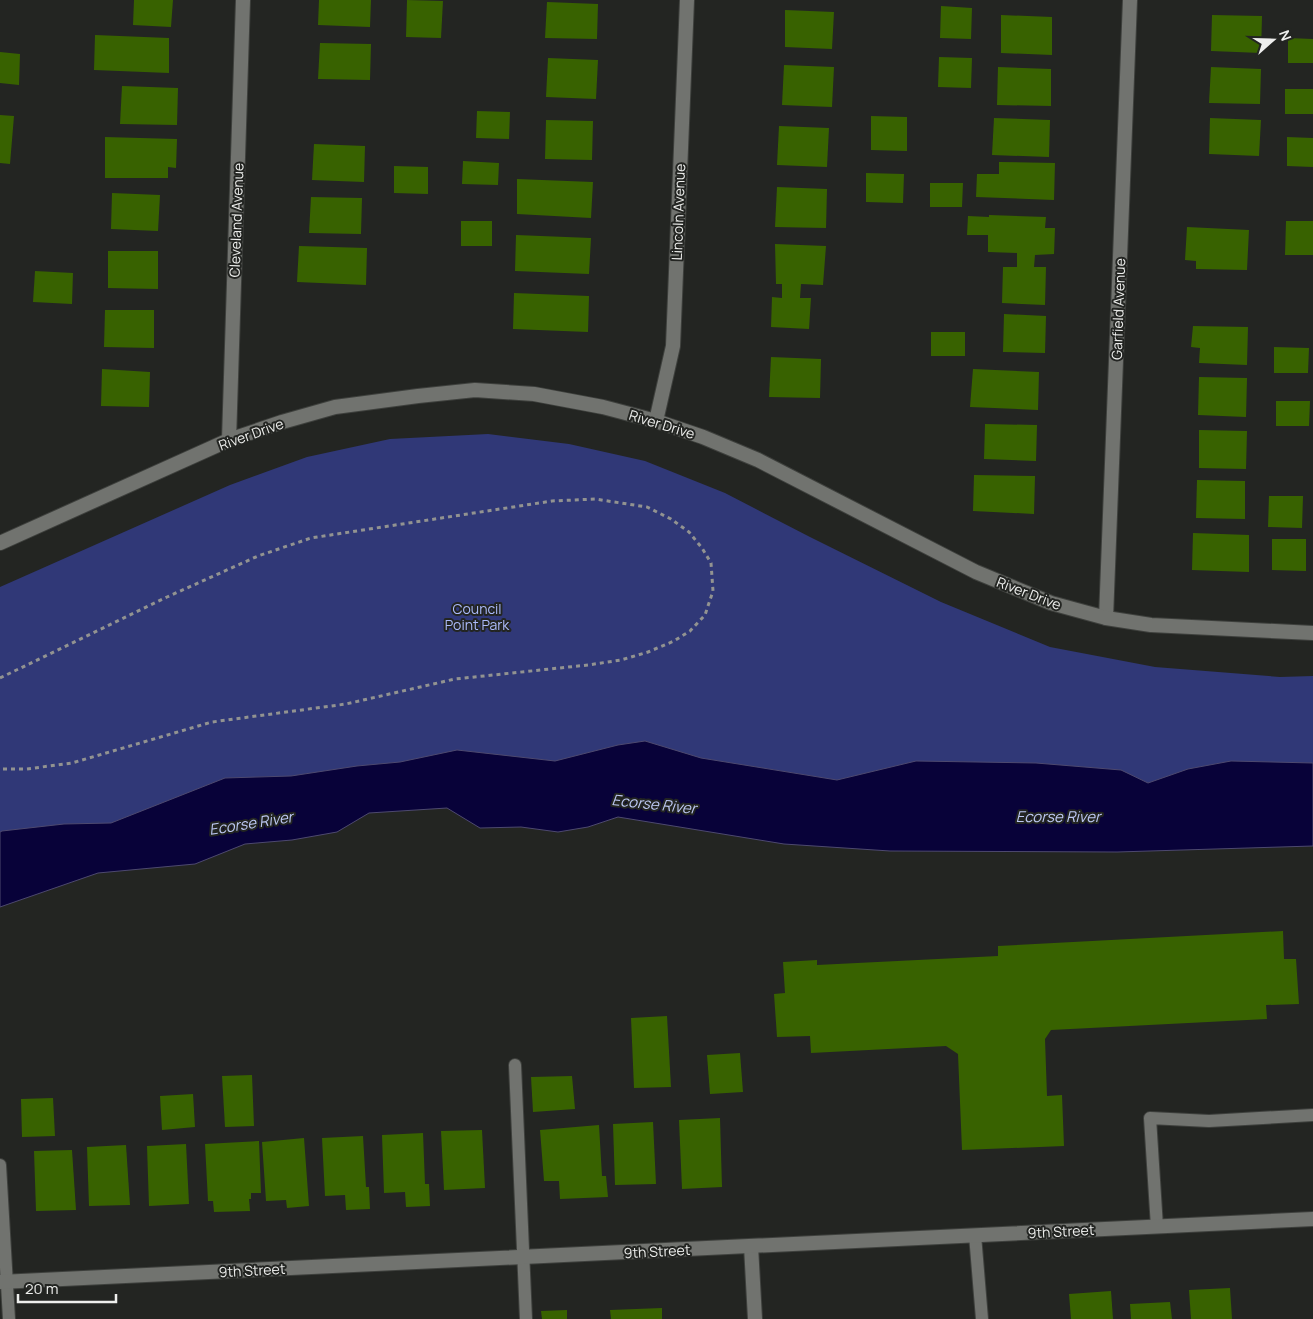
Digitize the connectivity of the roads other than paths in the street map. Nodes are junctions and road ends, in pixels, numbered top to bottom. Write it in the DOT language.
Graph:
graph roads {
  1 [pos="243,0"];
  2 [pos="687,0"];
  3 [pos="1130,0"];
  4 [pos="656,421"];
  5 [pos="229,440"];
  6 [pos="0,543"];
  7 [pos="1106,618"];
  8 [pos="1313,633"];
  9 [pos="515,1065"];
  10 [pos="1313,1115"];
  11 [pos="0,1165"];
  12 [pos="1313,1219"];
  13 [pos="1157,1226"];
  14 [pos="976,1235"];
  15 [pos="752,1246"];
  16 [pos="523,1257"];
  17 [pos="4,1282"];
  18 [pos="9,1319"];
  19 [pos="526,1319"];
  20 [pos="755,1319"];
  21 [pos="982,1319"];
  1 -- 5 [label="street, Cleveland Avenue"];
  2 -- 4 [label="street, Lincoln Avenue"];
  3 -- 7 [label="street, Garfield Avenue"];
  4 -- 5 [label="street, River Drive"];
  4 -- 7 [label="street, River Drive"];
  5 -- 6 [label="street, River Drive"];
  7 -- 8 [label="street, River Drive"];
  9 -- 16 [label="lane"];
  10 -- 13 [label="lane"];
  11 -- 17 [label="lane"];
  12 -- 13 [label="street, 9th Street"];
  13 -- 14 [label="street, 9th Street"];
  14 -- 15 [label="street, 9th Street"];
  14 -- 21 [label="lane"];
  15 -- 16 [label="street, 9th Street"];
  15 -- 20 [label="street"];
  16 -- 17 [label="street, 9th Street"];
  16 -- 19 [label="lane"];
  17 -- 18 [label="lane"];
}
